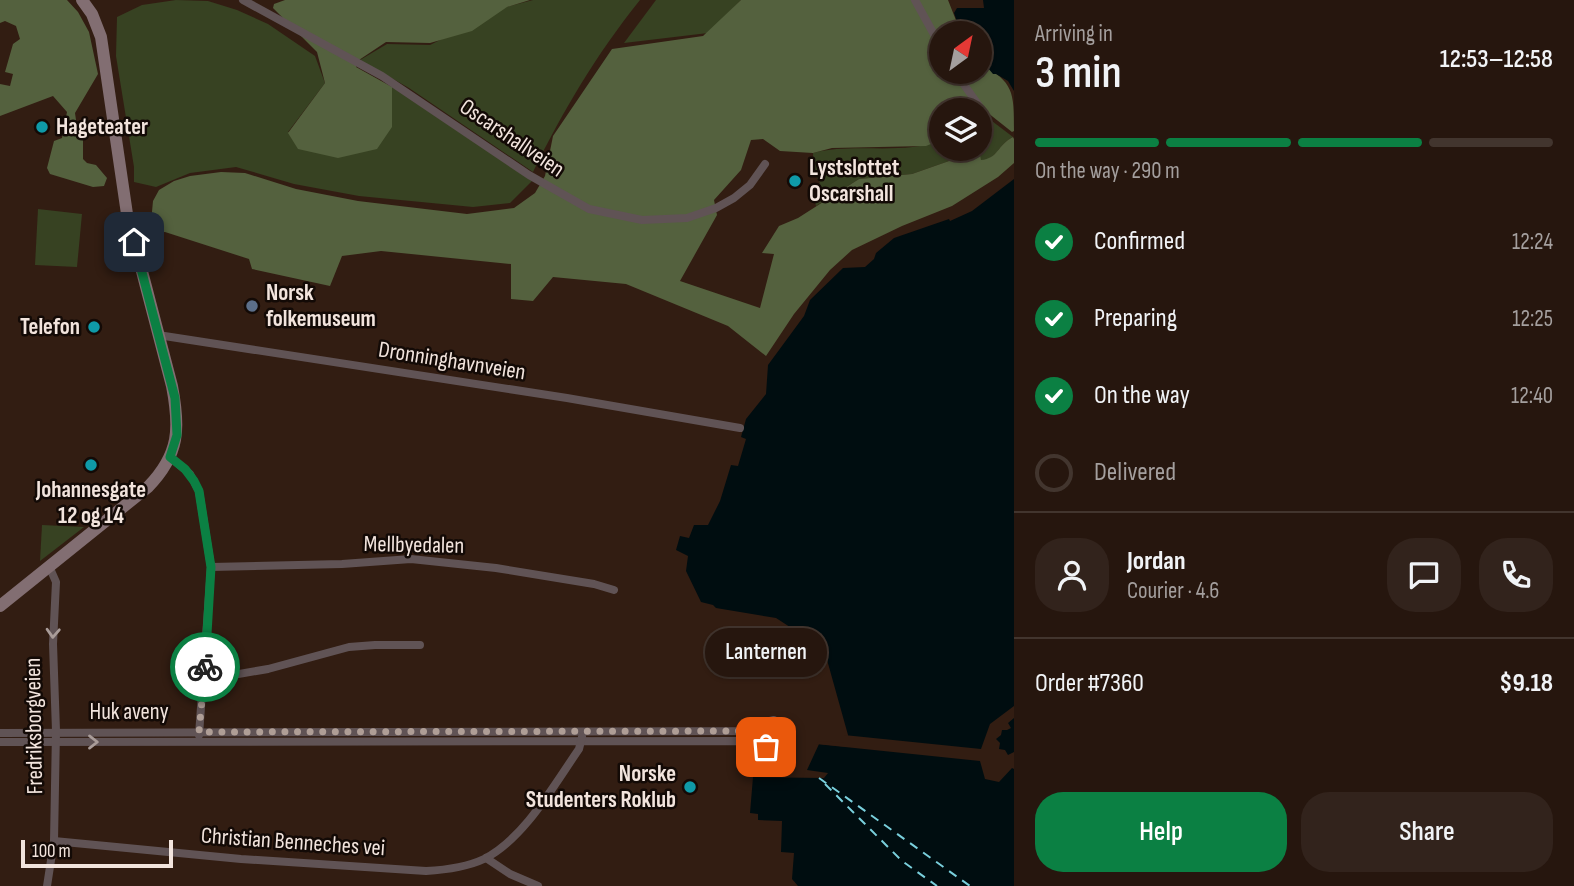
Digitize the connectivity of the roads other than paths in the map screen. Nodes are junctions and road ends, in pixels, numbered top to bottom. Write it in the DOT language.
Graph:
graph roads {
  1 [pos="82,0"];
  2 [pos="243,0"];
  3 [pos="915,0"];
  4 [pos="929,25"];
  5 [pos="765,164"];
  6 [pos="158,335"];
  7 [pos="740,428"];
  8 [pos="170,457"];
  9 [pos="49,566"];
  10 [pos="211,567"];
  11 [pos="614,590"];
  12 [pos="0,606"];
  13 [pos="420,645"];
  14 [pos="204,680"];
  15 [pos="581,730"];
  16 [pos="662,730"];
  17 [pos="56,731"];
  18 [pos="258,731"];
  19 [pos="315,731"];
  20 [pos="379,731"];
  21 [pos="445,731"];
  22 [pos="517,731"];
  23 [pos="0,733"];
  24 [pos="199,736"];
  25 [pos="517,741"];
  26 [pos="582,741"];
  27 [pos="661,741"];
  28 [pos="0,742"];
  29 [pos="55,742"];
  30 [pos="258,742"];
  31 [pos="315,742"];
  32 [pos="379,742"];
  33 [pos="445,742"];
  34 [pos="54,841"];
  35 [pos="486,858"];
  36 [pos="47,886"];
  37 [pos="538,886"];
  1 -- 6 [label="street"];
  2 -- 5 [label="street, Oscarshallveien"];
  3 -- 4 [label="street"];
  6 -- 7 [label="street, Dronninghavnveien"];
  6 -- 8 [label="street"];
  8 -- 9 [label="street"];
  8 -- 10 [label="street"];
  9 -- 12 [label="street"];
  9 -- 17 [label="street, Fredriksborgveien, one-way"];
  10 -- 11 [label="street, Mellbyedalen"];
  10 -- 14 [label="street"];
  13 -- 14 [label="street"];
  14 -- 24 [label="street"];
  15 -- 16 [label="street, Huk aveny"];
  15 -- 22 [label="street, Huk aveny"];
  15 -- 26 [label="street"];
  16 -- 27 [label="street"];
  16 -- 27 [label="street, Huk aveny"];
  17 -- 23 [label="street, Huk aveny"];
  17 -- 24 [label="street, Huk aveny"];
  17 -- 29 [label="street, Fredriksborgveien"];
  18 -- 19 [label="street, Huk aveny"];
  18 -- 24 [label="street, Huk aveny"];
  18 -- 30 [label="street"];
  19 -- 20 [label="street, Huk aveny"];
  19 -- 31 [label="street"];
  20 -- 21 [label="street, Huk aveny"];
  20 -- 32 [label="street"];
  21 -- 22 [label="street, Huk aveny"];
  21 -- 33 [label="street"];
  22 -- 25 [label="street"];
  29 -- 24 [label="street, Huk aveny, one-way"];
  24 -- 30 [label="street, Huk aveny"];
  25 -- 26 [label="street, Huk aveny"];
  25 -- 33 [label="street, Huk aveny"];
  26 -- 27 [label="street, Huk aveny"];
  26 -- 35 [label="street, Christian Benneches vei"];
  28 -- 29 [label="street, Huk aveny"];
  29 -- 34 [label="street, Fredriksborgveien"];
  30 -- 31 [label="street, Huk aveny"];
  31 -- 32 [label="street, Huk aveny"];
  32 -- 33 [label="street, Huk aveny"];
  34 -- 35 [label="street, Christian Benneches vei"];
  34 -- 36 [label="street, Fredriksborgveien"];
  35 -- 37 [label="street"];
}
